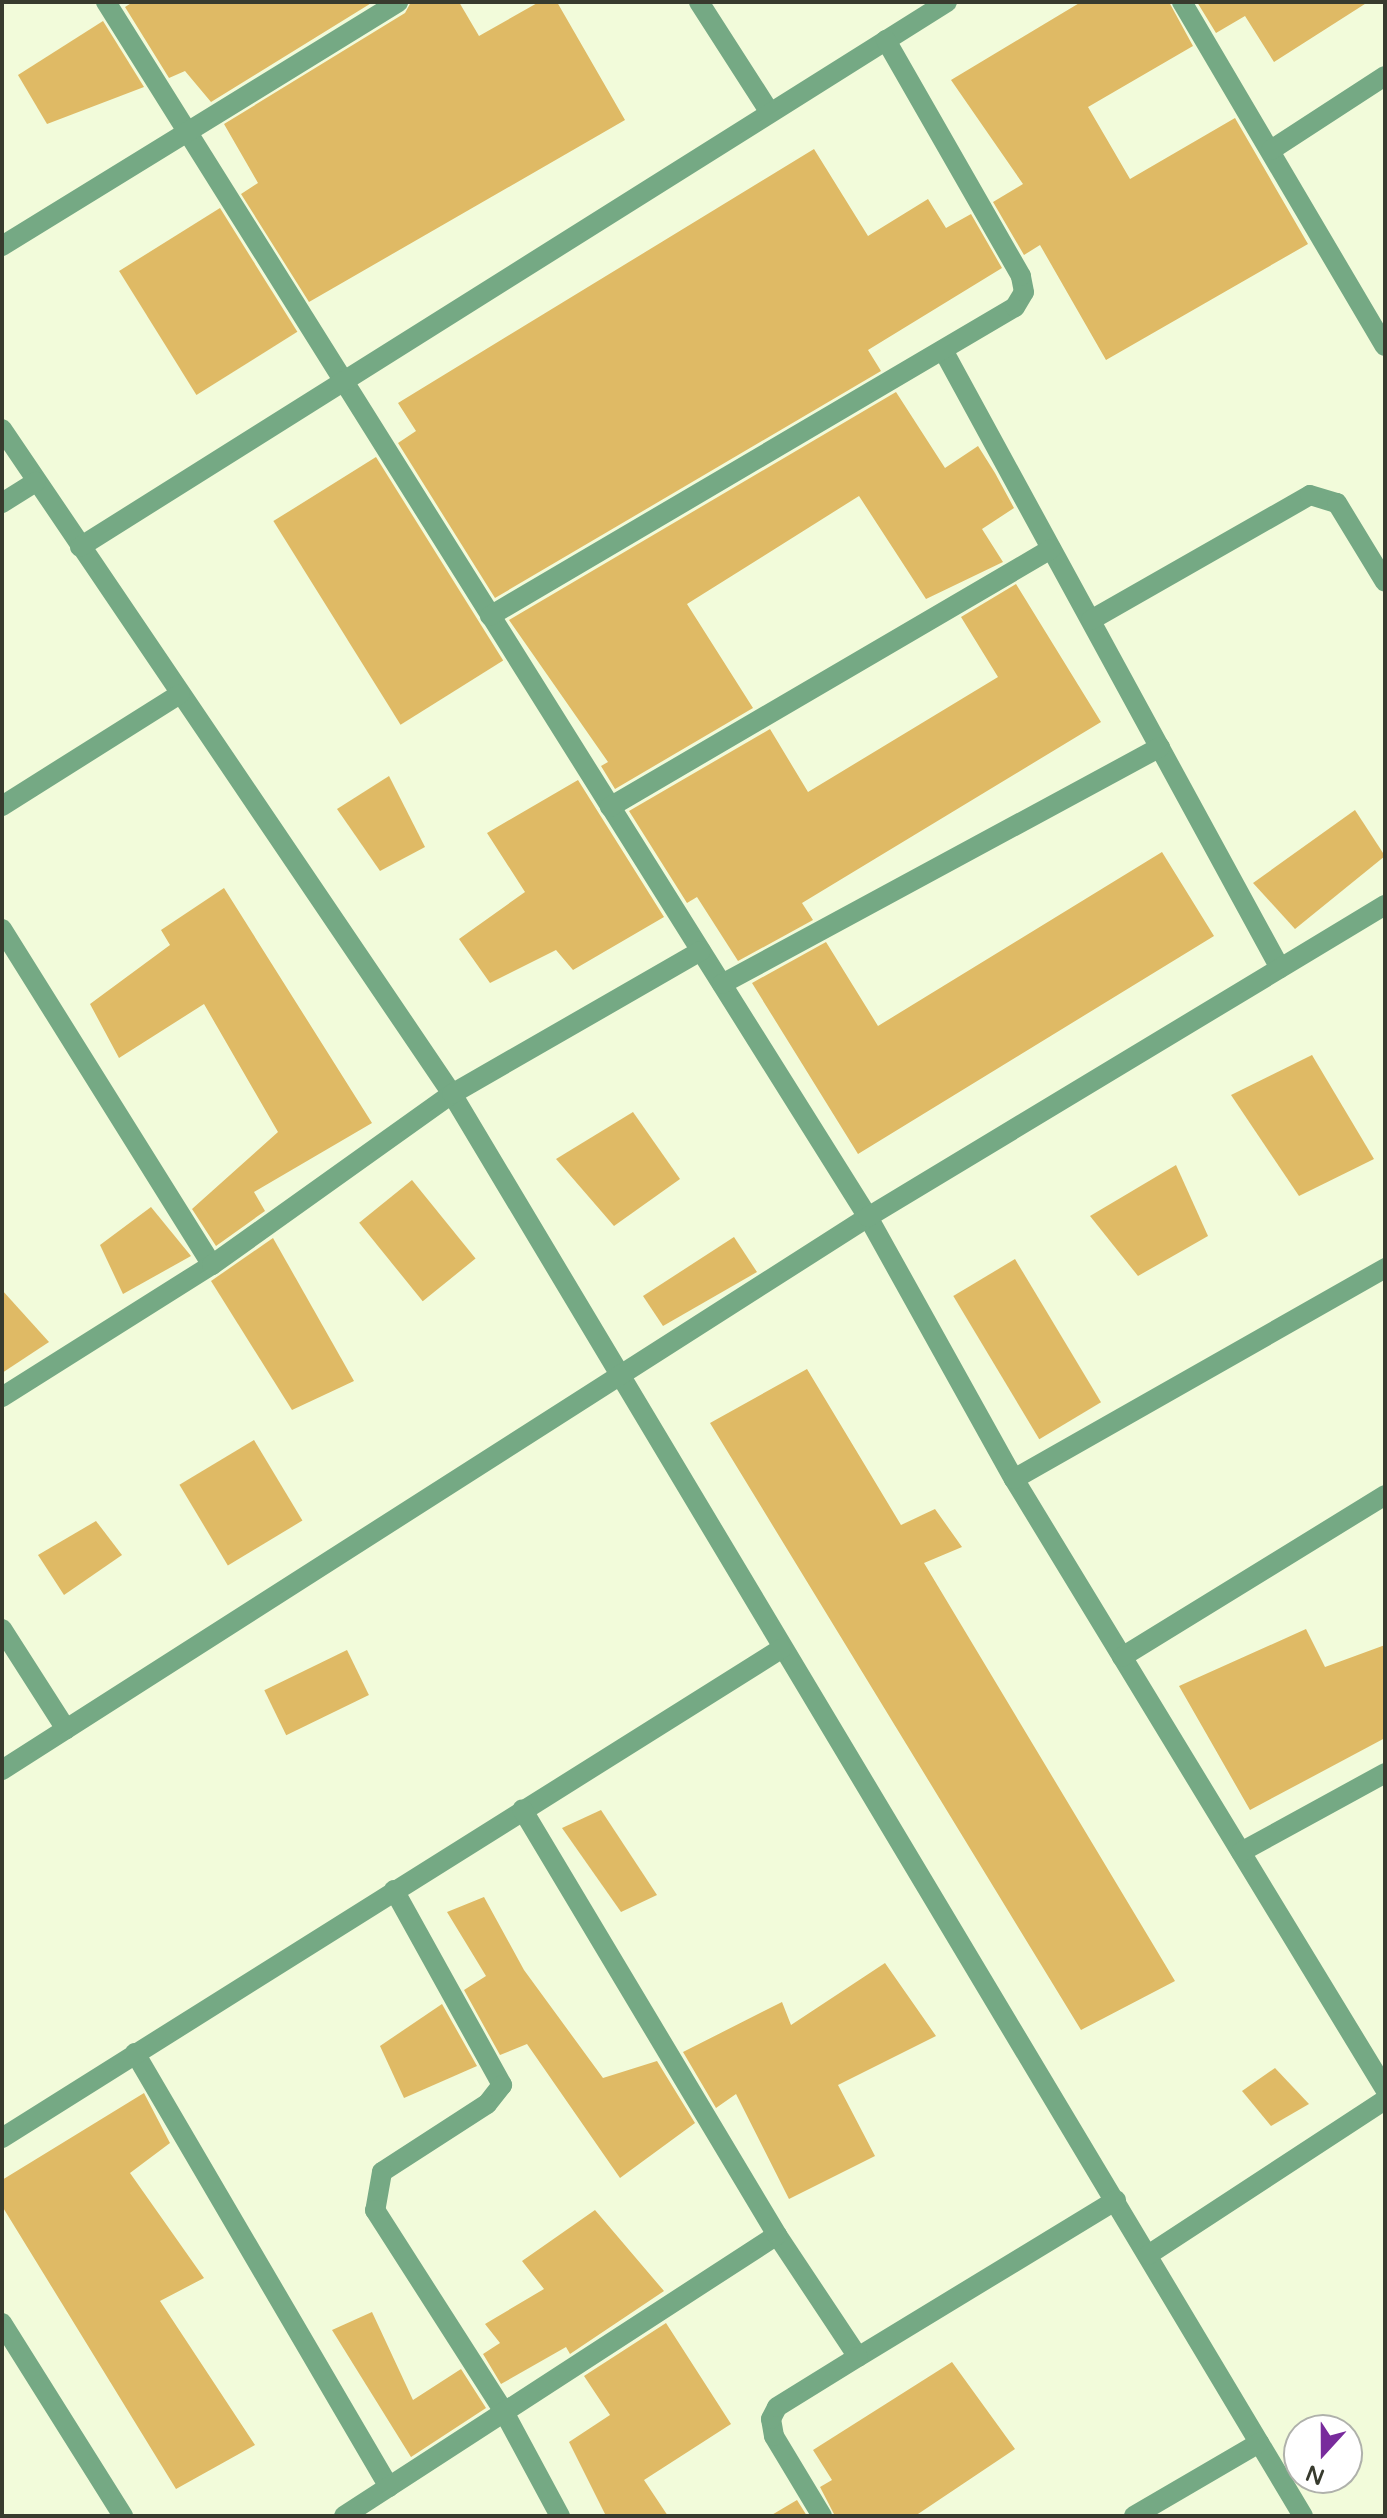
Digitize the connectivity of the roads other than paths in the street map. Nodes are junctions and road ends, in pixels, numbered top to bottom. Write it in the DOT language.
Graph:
graph roads {
  1 [pos="106,2"];
  2 [pos="398,2"];
  3 [pos="699,2"];
  4 [pos="947,2"];
  5 [pos="1182,2"];
  6 [pos="886,40"];
  7 [pos="1385,76"];
  8 [pos="767,108"];
  9 [pos="184,135"];
  10 [pos="1271,150"];
  11 [pos="2,246"];
  12 [pos="1383,338"];
  13 [pos="943,350"];
  14 [pos="346,377"];
  15 [pos="2,429"];
  16 [pos="36,482"];
  17 [pos="2,503"];
  18 [pos="80,547"];
  19 [pos="1051,549"];
  20 [pos="1385,582"];
  21 [pos="490,616"];
  22 [pos="1091,620"];
  23 [pos="180,694"];
  24 [pos="1160,747"];
  25 [pos="2,806"];
  26 [pos="610,807"];
  27 [pos="1385,905"];
  28 [pos="2,929"];
  29 [pos="701,951"];
  30 [pos="1280,968"];
  31 [pos="722,984"];
  32 [pos="452,1094"];
  33 [pos="868,1217"];
  34 [pos="212,1265"];
  35 [pos="1385,1268"];
  36 [pos="625,1377"];
  37 [pos="2,1397"];
  38 [pos="1014,1479"];
  39 [pos="1385,1495"];
  40 [pos="2,1629"];
  41 [pos="781,1649"];
  42 [pos="1122,1657"];
  43 [pos="66,1729"];
  44 [pos="2,1770"];
  45 [pos="1385,1773"];
  46 [pos="522,1809"];
  47 [pos="1241,1852"];
  48 [pos="394,1890"];
  49 [pos="135,2053"];
  50 [pos="1385,2089"];
  51 [pos="1385,2100"];
  52 [pos="2,2138"];
  53 [pos="1116,2200"];
  54 [pos="777,2235"];
  55 [pos="1148,2255"];
  56 [pos="2,2323"];
  57 [pos="858,2357"];
  58 [pos="504,2412"];
  59 [pos="1259,2443"];
  60 [pos="389,2487"];
  61 [pos="123,2516"];
  62 [pos="344,2516"];
  63 [pos="560,2516"];
  64 [pos="822,2516"];
  65 [pos="1134,2516"];
  66 [pos="1303,2516"];
  1 -- 9 [label="street"];
  2 -- 9 [label="street"];
  3 -- 8 [label="street"];
  4 -- 6 [label="street"];
  5 -- 10 [label="street"];
  6 -- 8 [label="street"];
  6 -- 13 [label="street"];
  7 -- 10 [label="street"];
  8 -- 14 [label="street"];
  9 -- 11 [label="street"];
  9 -- 14 [label="street"];
  10 -- 12 [label="street"];
  13 -- 19 [label="street"];
  13 -- 21 [label="street"];
  14 -- 18 [label="street"];
  14 -- 21 [label="street"];
  15 -- 16 [label="street"];
  16 -- 17 [label="street"];
  16 -- 18 [label="street"];
  18 -- 23 [label="street"];
  19 -- 22 [label="street"];
  19 -- 26 [label="street"];
  20 -- 22 [label="street"];
  21 -- 26 [label="street"];
  22 -- 24 [label="street"];
  23 -- 25 [label="street"];
  23 -- 32 [label="street"];
  24 -- 30 [label="street"];
  24 -- 31 [label="street"];
  26 -- 29 [label="street"];
  27 -- 30 [label="street"];
  28 -- 34 [label="street"];
  29 -- 31 [label="street"];
  29 -- 32 [label="street"];
  30 -- 33 [label="street"];
  31 -- 33 [label="street"];
  32 -- 34 [label="street"];
  32 -- 36 [label="street"];
  33 -- 36 [label="street"];
  33 -- 38 [label="street"];
  34 -- 37 [label="street"];
  35 -- 38 [label="street"];
  36 -- 41 [label="street"];
  36 -- 43 [label="street"];
  38 -- 42 [label="street"];
  39 -- 42 [label="street"];
  40 -- 43 [label="street"];
  41 -- 46 [label="street"];
  41 -- 53 [label="street"];
  42 -- 47 [label="street"];
  43 -- 44 [label="street"];
  45 -- 47 [label="street"];
  46 -- 48 [label="street"];
  46 -- 54 [label="street"];
  47 -- 50 [label="street"];
  48 -- 49 [label="street"];
  48 -- 58 [label="street"];
  49 -- 52 [label="street"];
  49 -- 60 [label="street"];
  51 -- 55 [label="street"];
  53 -- 55 [label="street"];
  53 -- 57 [label="street"];
  54 -- 57 [label="street"];
  54 -- 58 [label="street"];
  55 -- 59 [label="street"];
  56 -- 61 [label="street"];
  57 -- 64 [label="street"];
  58 -- 60 [label="street"];
  58 -- 63 [label="street"];
  59 -- 65 [label="street"];
  59 -- 66 [label="street"];
  60 -- 62 [label="street"];
}
